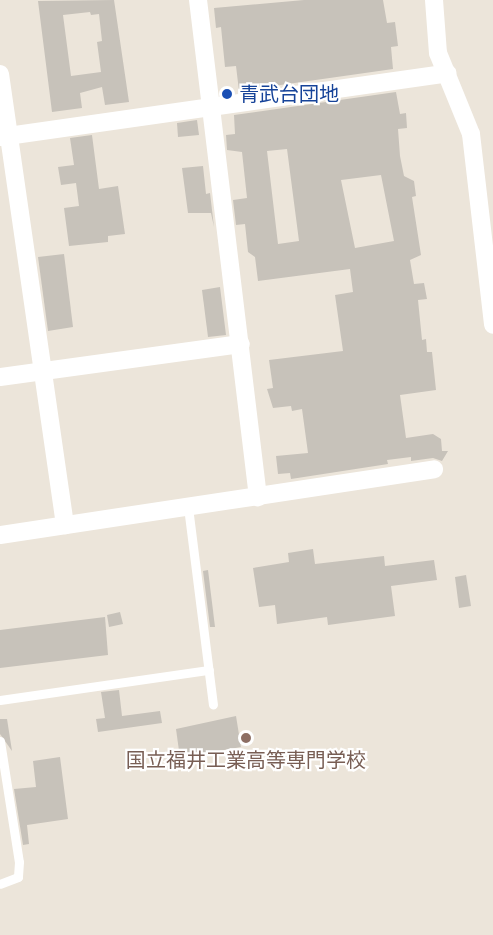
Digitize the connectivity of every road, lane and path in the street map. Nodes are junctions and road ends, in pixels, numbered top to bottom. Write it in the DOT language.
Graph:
graph roads {
  1 [pos="198,0"];
  2 [pos="434,0"];
  3 [pos="447,73"];
  4 [pos="0,74"];
  5 [pos="213,107"];
  6 [pos="4,136"];
  7 [pos="493,325"];
  8 [pos="241,344"];
  9 [pos="43,372"];
  10 [pos="0,377"];
  11 [pos="434,469"];
  12 [pos="258,497"];
  13 [pos="188,507"];
  14 [pos="65,525"];
  15 [pos="0,535"];
  16 [pos="209,670"];
  17 [pos="0,700"];
  18 [pos="213,705"];
  19 [pos="0,741"];
  20 [pos="0,884"];
  1 -- 5 [label="street"];
  2 -- 3 [label="street"];
  3 -- 5 [label="street"];
  3 -- 7 [label="street"];
  4 -- 6 [label="street"];
  5 -- 6 [label="street"];
  5 -- 8 [label="street"];
  6 -- 9 [label="street"];
  8 -- 9 [label="street"];
  8 -- 12 [label="street"];
  9 -- 10 [label="street"];
  9 -- 14 [label="street"];
  11 -- 12 [label="street"];
  12 -- 13 [label="street"];
  13 -- 14 [label="street"];
  13 -- 16 [label="lane"];
  14 -- 15 [label="street"];
  16 -- 17 [label="lane"];
  16 -- 18 [label="lane"];
  19 -- 20 [label="lane"];
}
